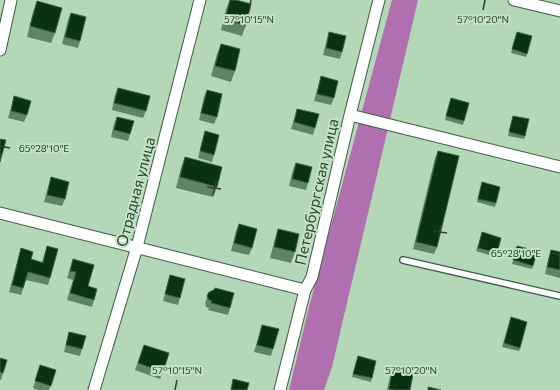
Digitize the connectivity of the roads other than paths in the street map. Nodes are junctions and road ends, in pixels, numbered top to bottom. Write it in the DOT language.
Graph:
graph roads {
  1 [pos="11,0"];
  2 [pos="200,0"];
  3 [pos="379,0"];
  4 [pos="514,0"];
  5 [pos="560,11"];
  6 [pos="3,22"];
  7 [pos="0,50"];
  8 [pos="350,115"];
  9 [pos="560,167"];
  10 [pos="0,213"];
  11 [pos="137,247"];
  12 [pos="403,260"];
  13 [pos="305,290"];
  14 [pos="560,296"];
  15 [pos="94,390"];
  16 [pos="280,390"];
  1 -- 6 [label="street"];
  2 -- 11 [label="street, Отрадная улица"];
  3 -- 8 [label="street, Петербургская улица"];
  4 -- 5 [label="street"];
  6 -- 7 [label="street"];
  8 -- 9 [label="street"];
  8 -- 13 [label="street, Петербургская улица"];
  10 -- 11 [label="street"];
  11 -- 13 [label="street"];
  11 -- 15 [label="street, Отрадная улица"];
  12 -- 14 [label="lane"];
  13 -- 16 [label="street, Петербургская улица"];
}
